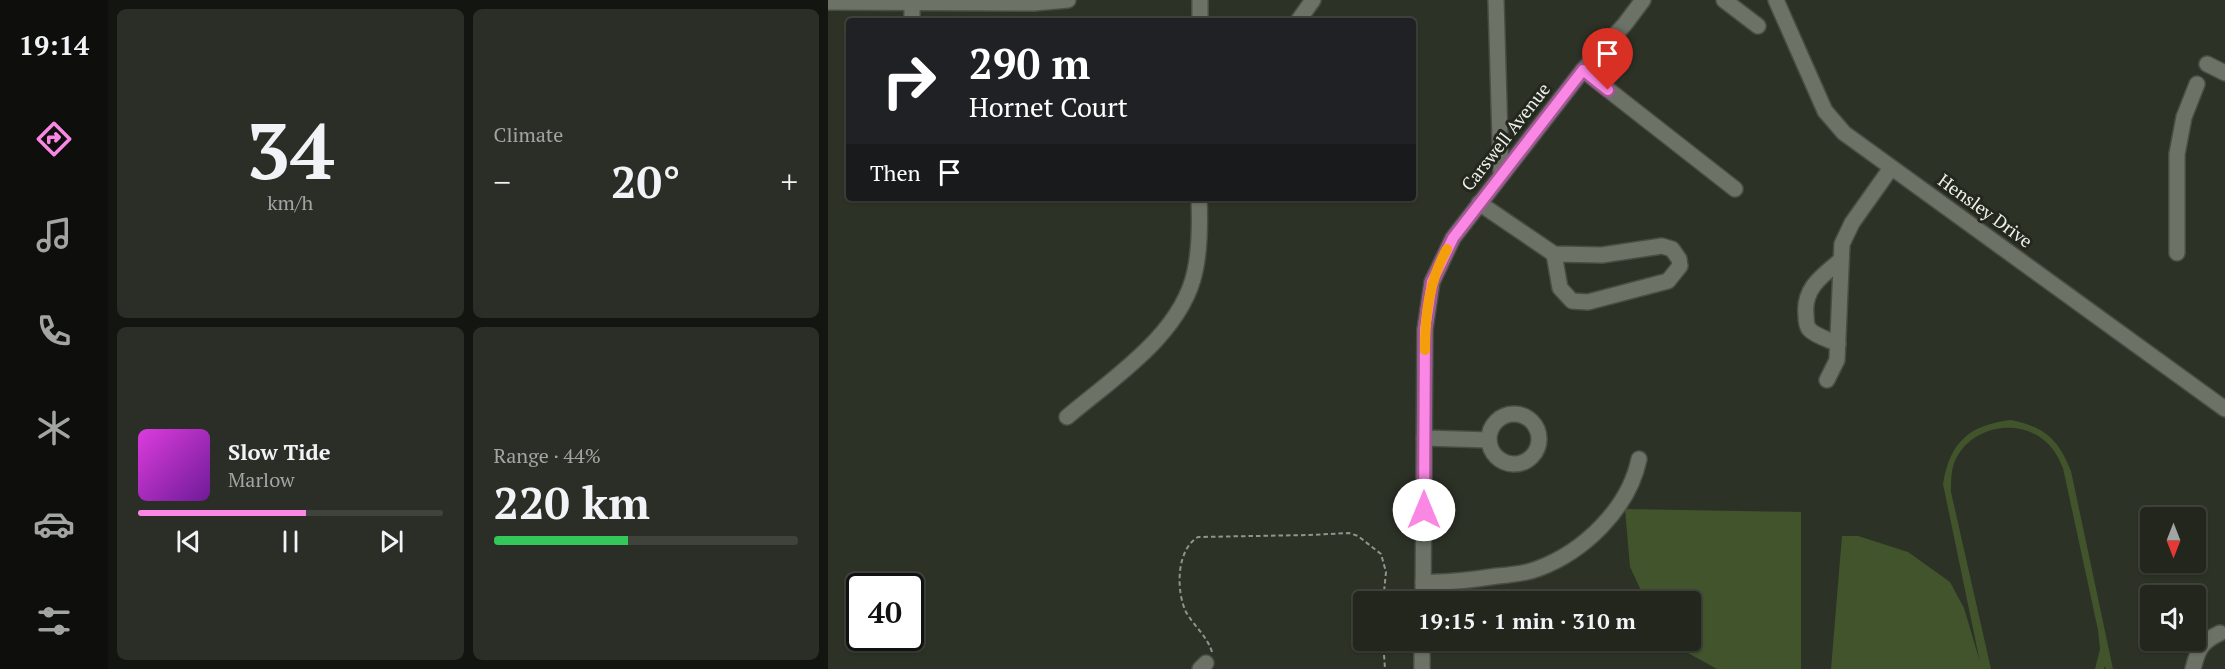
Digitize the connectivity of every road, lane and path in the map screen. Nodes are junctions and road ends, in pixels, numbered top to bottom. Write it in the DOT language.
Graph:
graph roads {
  1 [pos="1068,0"];
  2 [pos="1200,0"];
  3 [pos="1313,0"];
  4 [pos="1496,0"];
  5 [pos="1643,0"];
  6 [pos="1724,0"];
  7 [pos="1776,0"];
  8 [pos="912,1"];
  9 [pos="828,2"];
  10 [pos="912,18"];
  11 [pos="1200,18"];
  12 [pos="1300,18"];
  13 [pos="1758,26"];
  14 [pos="2207,64"];
  15 [pos="1583,70"];
  16 [pos="2225,73"];
  17 [pos="2197,84"];
  18 [pos="1891,168"];
  19 [pos="1501,174"];
  20 [pos="1735,189"];
  21 [pos="1199,201"];
  22 [pos="1479,203"];
  23 [pos="2177,253"];
  24 [pos="1554,254"];
  25 [pos="1841,260"];
  26 [pos="1838,344"];
  27 [pos="1827,380"];
  28 [pos="2225,410"];
  29 [pos="1067,417"];
  30 [pos="1425,438"];
  31 [pos="1489,440"];
  32 [pos="1639,459"];
  33 [pos="1423,582"];
  34 [pos="1384,591"];
  35 [pos="1423,591"];
  36 [pos="2220,633"];
  37 [pos="1384,651"];
  38 [pos="1422,651"];
  39 [pos="1206,662"];
  40 [pos="1385,669"];
  41 [pos="1422,669"];
  42 [pos="2193,669"];
  1 -- 8 [label="street"];
  2 -- 11 [label="street"];
  3 -- 12 [label="street"];
  4 -- 19 [label="street"];
  5 -- 15 [label="street, Carswell Avenue"];
  6 -- 13 [label="street"];
  7 -- 18 [label="street, Hensley Drive"];
  8 -- 9 [label="street"];
  8 -- 10 [label="street"];
  14 -- 16 [label="street"];
  15 -- 19 [label="street, Carswell Avenue"];
  15 -- 20 [label="street"];
  17 -- 23 [label="street"];
  18 -- 25 [label="street"];
  18 -- 28 [label="street, Hensley Drive"];
  19 -- 22 [label="street, Carswell Avenue"];
  21 -- 29 [label="street"];
  22 -- 24 [label="street"];
  22 -- 30 [label="street, Carswell Avenue"];
  24 -- 24 [label="street"];
  25 -- 26 [label="street"];
  25 -- 26 [label="street"];
  26 -- 27 [label="street"];
  30 -- 31 [label="street"];
  30 -- 33 [label="street, Carswell Avenue"];
  32 -- 33 [label="street"];
  33 -- 35 [label="street, Carswell Avenue"];
  34 -- 39 [label="path"];
  36 -- 42 [label="street"];
  37 -- 40 [label="path"];
  38 -- 41 [label="street"];
}
